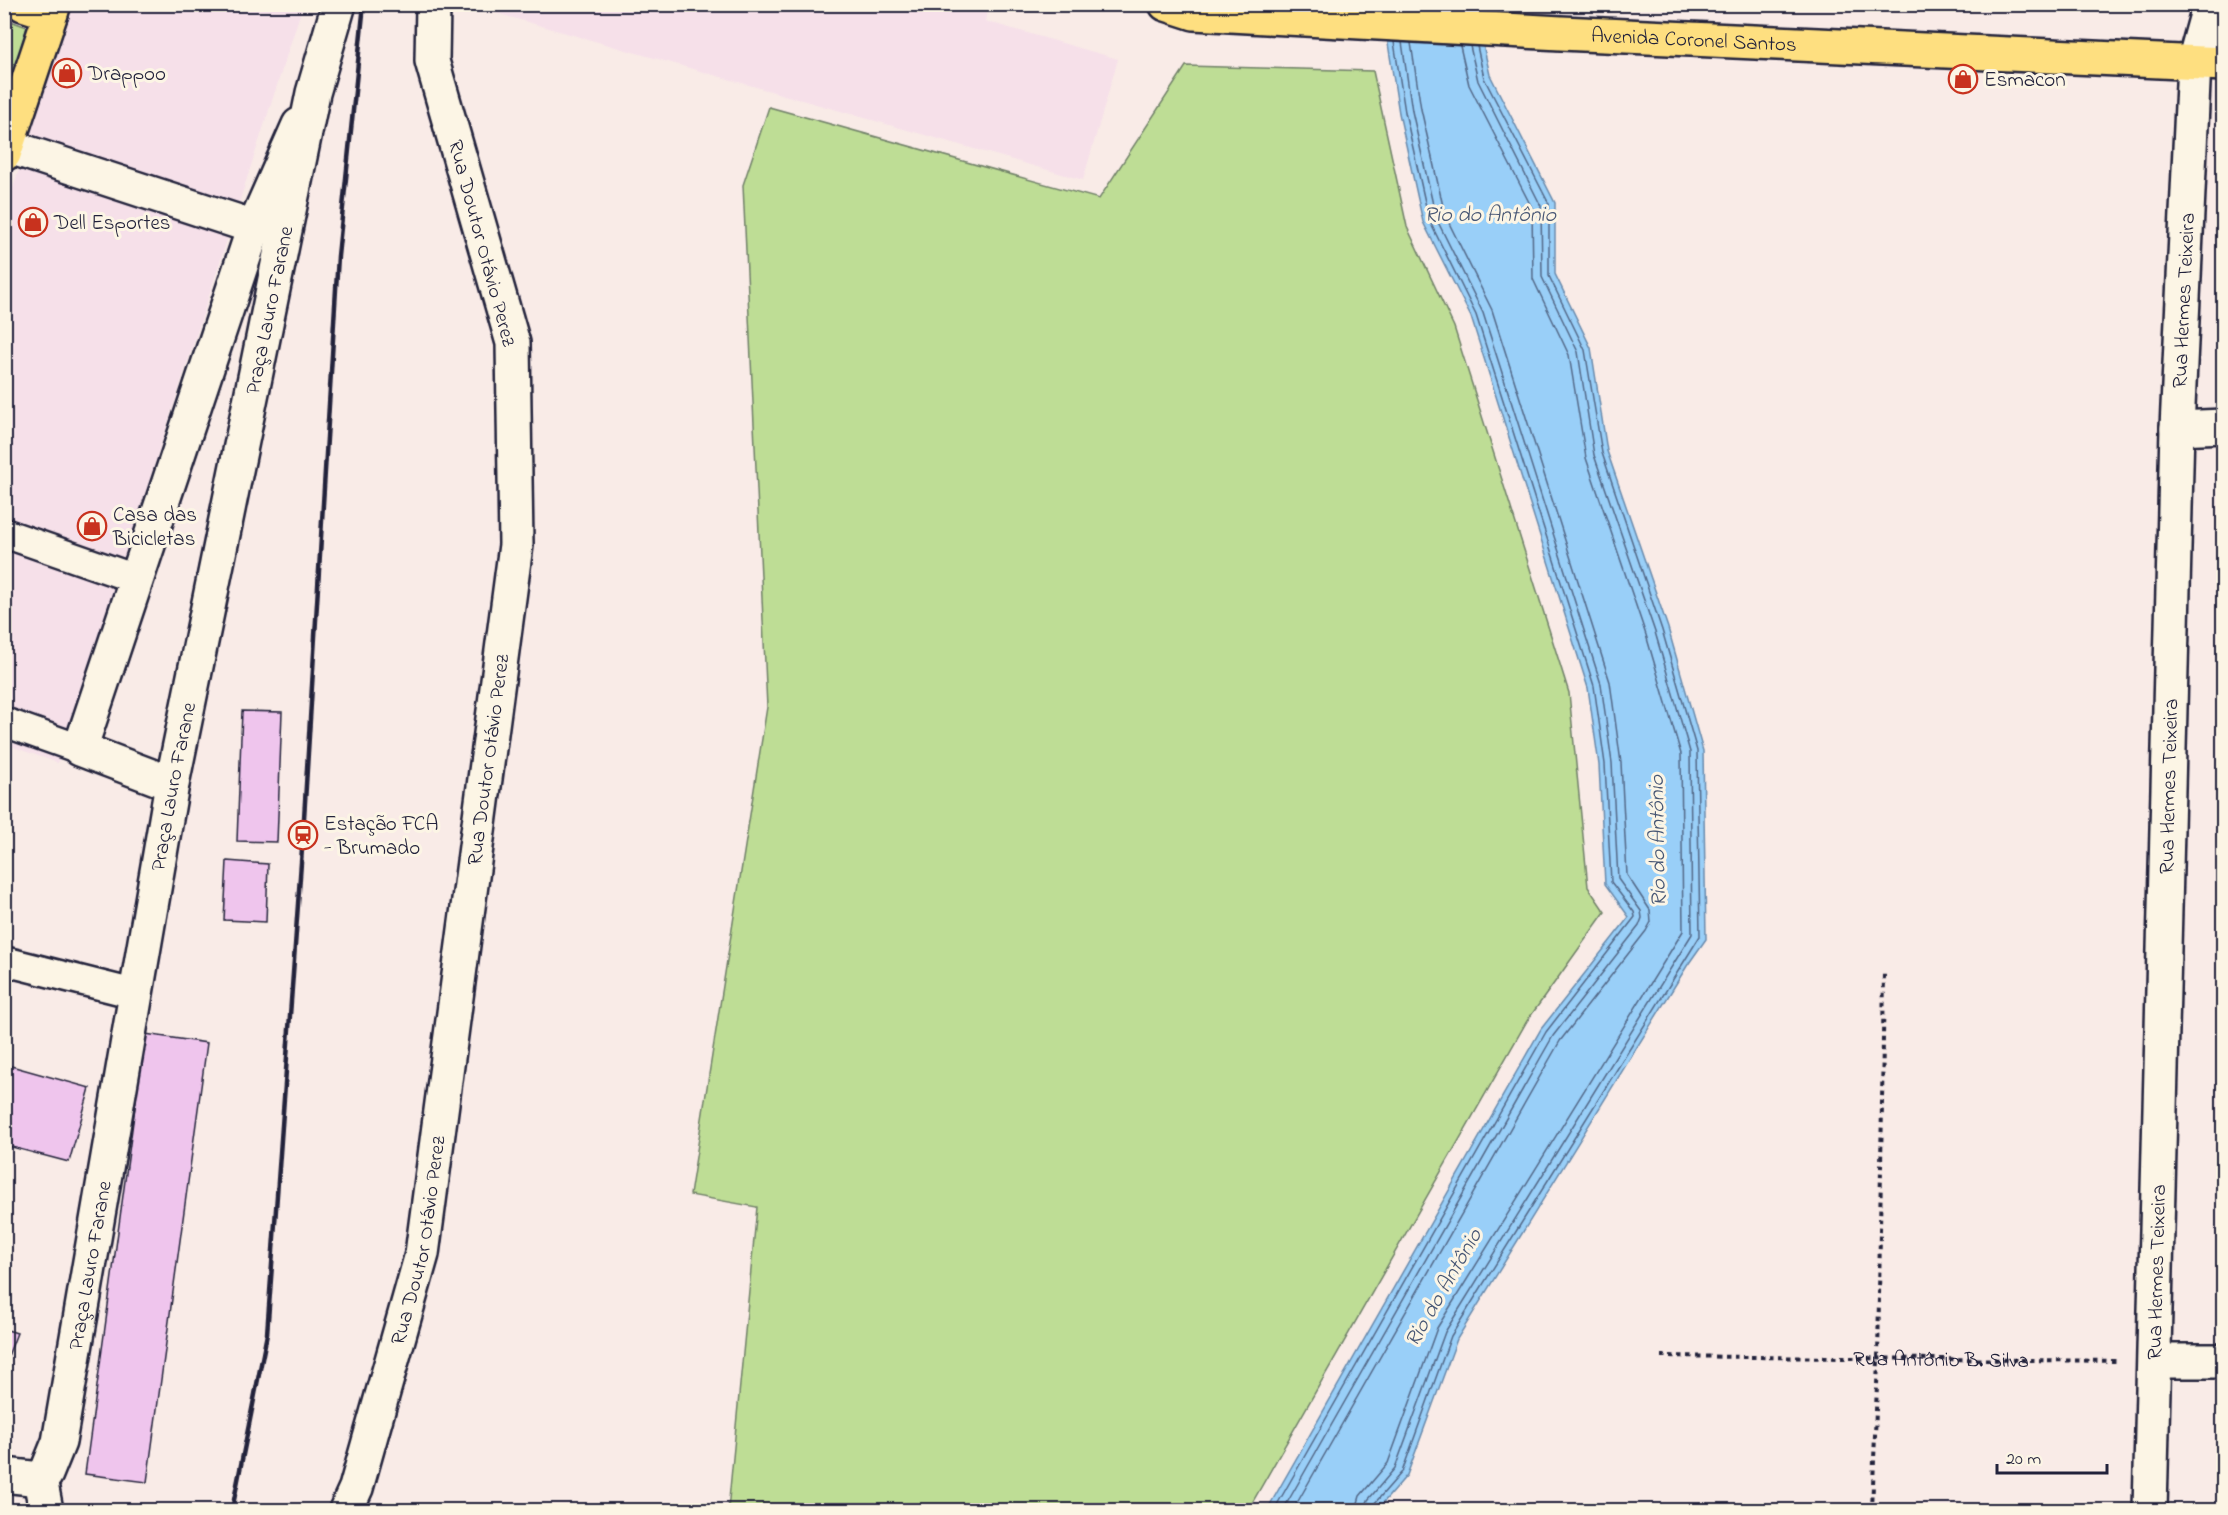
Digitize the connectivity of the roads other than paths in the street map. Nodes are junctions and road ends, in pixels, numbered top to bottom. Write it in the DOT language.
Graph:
graph roads {
  1 [pos="339,4"];
  2 [pos="433,4"];
  3 [pos="2210,4"];
  4 [pos="43,7"];
  5 [pos="1180,9"];
  6 [pos="2209,63"];
  7 [pos="313,93"];
  8 [pos="6,150"];
  9 [pos="254,227"];
  10 [pos="2223,426"];
  11 [pos="2177,428"];
  12 [pos="4,533"];
  13 [pos="136,579"];
  14 [pos="4,722"];
  15 [pos="80,749"];
  16 [pos="172,784"];
  17 [pos="4,961"];
  18 [pos="135,994"];
  19 [pos="2155,1361"];
  20 [pos="2223,1361"];
  21 [pos="4,1475"];
  22 [pos="43,1495"];
  23 [pos="346,1510"];
  24 [pos="2150,1510"];
  1 -- 7 [label="street, Praça Lauro Farane"];
  2 -- 23 [label="street, Rua Doutor Otávio Perez"];
  3 -- 6 [label="street, Rua Hermes Teixeira"];
  4 -- 8 [label="main road"];
  5 -- 6 [label="main road, Avenida Coronel Santos"];
  6 -- 11 [label="street, Rua Hermes Teixeira"];
  7 -- 9 [label="street, Praça Lauro Farane"];
  7 -- 16 [label="street, Praça Lauro Farane"];
  8 -- 9 [label="street"];
  9 -- 13 [label="street, Praça Lauro Farane"];
  10 -- 11 [label="street"];
  11 -- 19 [label="street, Rua Hermes Teixeira"];
  12 -- 13 [label="street"];
  13 -- 15 [label="street, Praça Lauro Farane"];
  14 -- 15 [label="street"];
  15 -- 16 [label="street"];
  16 -- 18 [label="street, Praça Lauro Farane"];
  17 -- 18 [label="street"];
  18 -- 22 [label="street, Praça Lauro Farane"];
  19 -- 20 [label="street"];
  19 -- 24 [label="street, Rua Hermes Teixeira"];
  21 -- 22 [label="street"];
}
